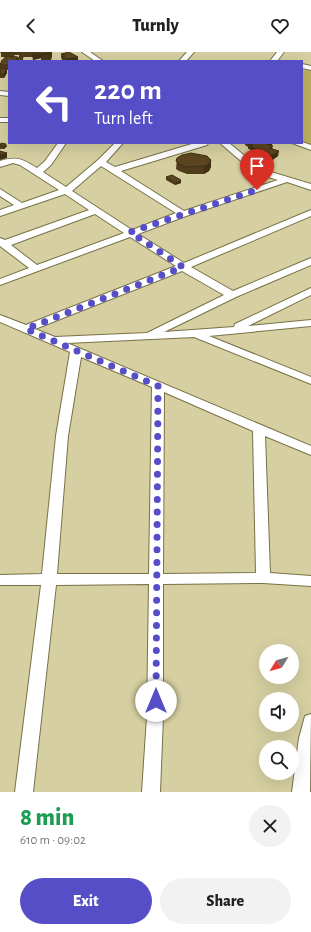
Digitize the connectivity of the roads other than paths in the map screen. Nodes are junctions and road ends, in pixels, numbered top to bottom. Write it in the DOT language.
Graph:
graph roads {
  1 [pos="85,52"];
  2 [pos="191,52"];
  3 [pos="281,52"];
  4 [pos="98,60"];
  5 [pos="183,60"];
  6 [pos="274,60"];
  7 [pos="61,144"];
  8 [pos="118,144"];
  9 [pos="201,144"];
  10 [pos="225,144"];
  11 [pos="299,144"];
  12 [pos="311,148"];
  13 [pos="101,162"];
  14 [pos="0,164"];
  15 [pos="114,170"];
  16 [pos="37,173"];
  17 [pos="286,180"];
  18 [pos="311,186"];
  19 [pos="66,191"];
  20 [pos="0,192"];
  21 [pos="21,206"];
  22 [pos="97,210"];
  23 [pos="0,213"];
  24 [pos="311,213"];
  25 [pos="183,214"];
  26 [pos="130,232"];
  27 [pos="2,243"];
  28 [pos="311,261"];
  29 [pos="183,267"];
  30 [pos="35,268"];
  31 [pos="0,282"];
  32 [pos="311,291"];
  33 [pos="232,295"];
  34 [pos="0,318"];
  35 [pos="308,325"];
  36 [pos="26,329"];
  37 [pos="232,329"];
  38 [pos="194,334"];
  39 [pos="148,336"];
  40 [pos="52,340"];
  41 [pos="76,351"];
  42 [pos="311,381"];
  43 [pos="158,386"];
  44 [pos="259,429"];
  45 [pos="311,450"];
  46 [pos="157,578"];
  47 [pos="263,578"];
  48 [pos="0,580"];
  49 [pos="50,580"];
  50 [pos="311,581"];
  51 [pos="311,721"];
  52 [pos="24,792"];
  53 [pos="151,792"];
  54 [pos="301,792"];
  1 -- 4 [label="street"];
  2 -- 5 [label="street"];
  3 -- 6 [label="street"];
  7 -- 16 [label="street"];
  8 -- 13 [label="street"];
  9 -- 15 [label="street"];
  10 -- 17 [label="street"];
  11 -- 12 [label="street"];
  13 -- 15 [label="street"];
  13 -- 19 [label="street"];
  14 -- 16 [label="street"];
  15 -- 25 [label="street"];
  16 -- 19 [label="street"];
  17 -- 18 [label="street"];
  17 -- 25 [label="street"];
  19 -- 21 [label="street"];
  19 -- 22 [label="street"];
  20 -- 21 [label="street"];
  21 -- 23 [label="street"];
  22 -- 26 [label="street"];
  22 -- 27 [label="street"];
  24 -- 29 [label="street"];
  25 -- 26 [label="street"];
  26 -- 29 [label="street"];
  26 -- 30 [label="street"];
  27 -- 30 [label="street"];
  28 -- 33 [label="street"];
  29 -- 33 [label="street"];
  29 -- 36 [label="street"];
  30 -- 31 [label="street"];
  32 -- 37 [label="street"];
  33 -- 39 [label="street"];
  34 -- 36 [label="street"];
  35 -- 37 [label="street"];
  36 -- 40 [label="street"];
  37 -- 38 [label="street"];
  38 -- 39 [label="street"];
  38 -- 42 [label="street"];
  39 -- 40 [label="street"];
  40 -- 41 [label="street"];
  41 -- 43 [label="street"];
  41 -- 49 [label="street"];
  43 -- 44 [label="street"];
  43 -- 46 [label="street"];
  44 -- 45 [label="street"];
  44 -- 47 [label="street"];
  46 -- 47 [label="street"];
  46 -- 49 [label="street"];
  46 -- 53 [label="street"];
  47 -- 50 [label="street"];
  48 -- 49 [label="street"];
  49 -- 52 [label="street"];
  51 -- 54 [label="street"];
}
